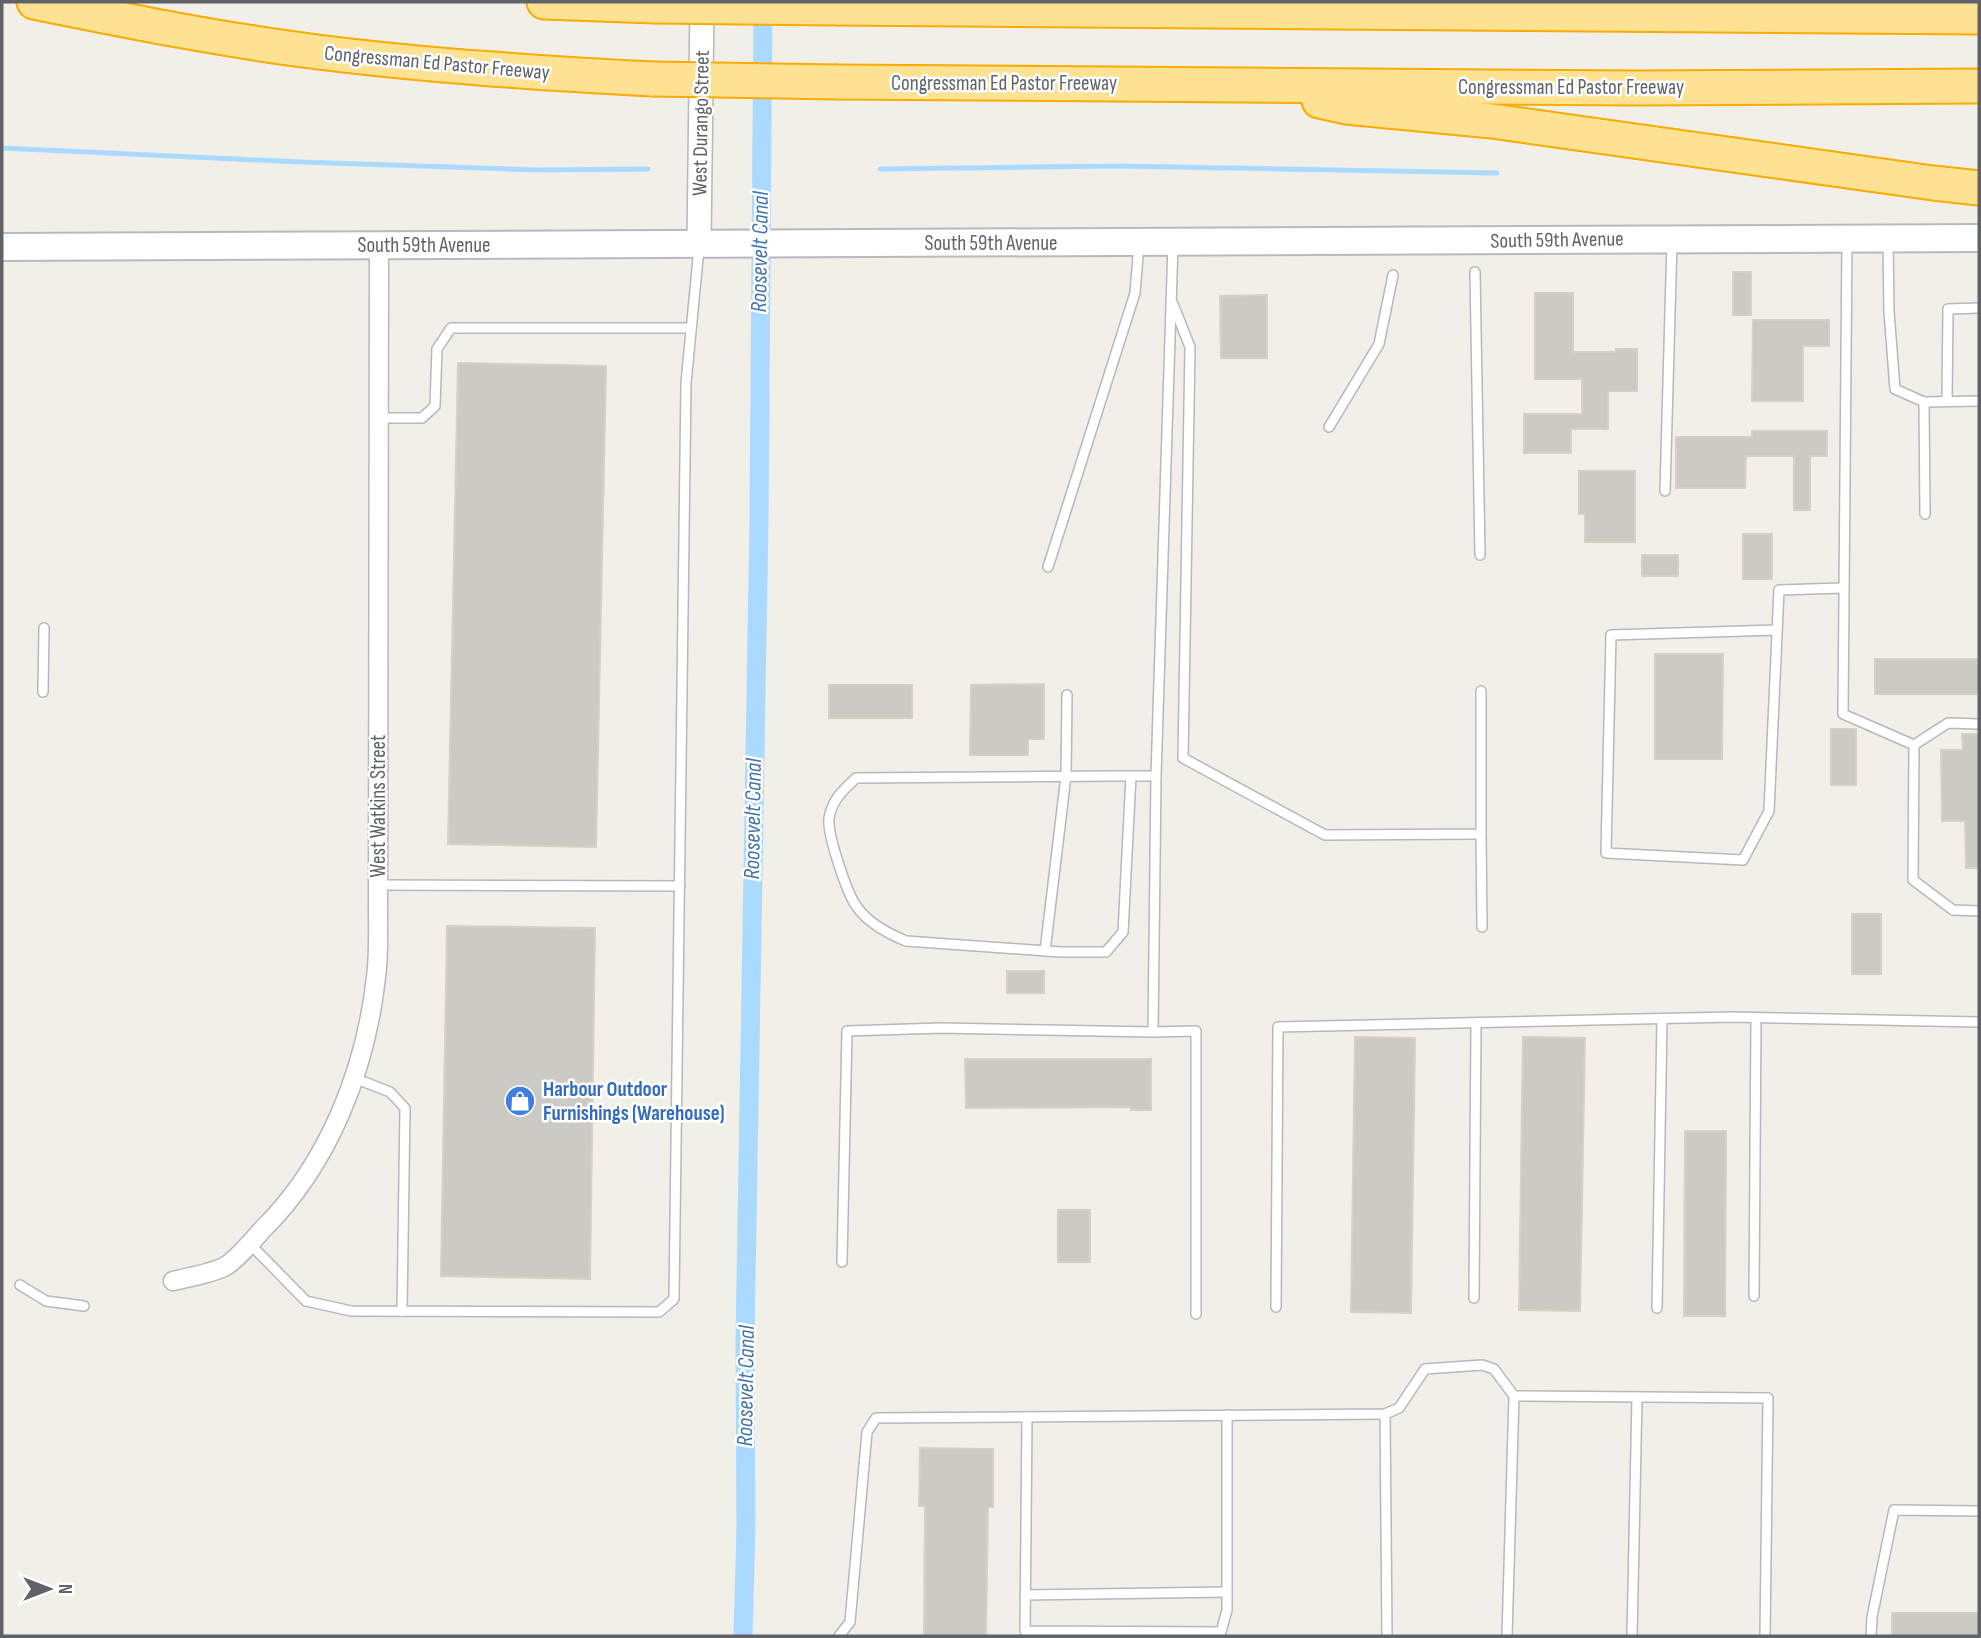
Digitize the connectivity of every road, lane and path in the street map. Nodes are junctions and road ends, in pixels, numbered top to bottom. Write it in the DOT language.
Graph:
graph roads {
  1 [pos="34,2"];
  2 [pos="544,2"];
  3 [pos="702,2"];
  4 [pos="1211,6"];
  5 [pos="1979,17"];
  6 [pos="1248,84"];
  7 [pos="1979,86"];
  8 [pos="1979,188"];
  9 [pos="1979,238"];
  10 [pos="1672,239"];
  11 [pos="1888,239"];
  12 [pos="1847,240"];
  13 [pos="1139,243"];
  14 [pos="1173,243"];
  15 [pos="699,244"];
  16 [pos="379,245"];
  17 [pos="2,247"];
  18 [pos="1475,272"];
  19 [pos="1393,275"];
  20 [pos="1172,299"];
  21 [pos="1979,308"];
  22 [pos="691,328"];
  23 [pos="1947,401"];
  24 [pos="1979,401"];
  25 [pos="1924,402"];
  26 [pos="379,418"];
  27 [pos="1329,427"];
  28 [pos="1665,491"];
  29 [pos="1925,514"];
  30 [pos="1480,555"];
  31 [pos="1048,567"];
  32 [pos="1842,588"];
  33 [pos="44,628"];
  34 [pos="1777,630"];
  35 [pos="1481,691"];
  36 [pos="43,692"];
  37 [pos="1067,695"];
  38 [pos="1979,724"];
  39 [pos="1914,745"];
  40 [pos="1066,776"];
  41 [pos="1131,776"];
  42 [pos="1156,776"];
  43 [pos="1481,834"];
  44 [pos="378,885"];
  45 [pos="680,886"];
  46 [pos="1979,911"];
  47 [pos="1482,927"];
  48 [pos="1045,951"];
  49 [pos="1756,1018"];
  50 [pos="1662,1019"];
  51 [pos="1979,1022"];
  52 [pos="1476,1023"];
  53 [pos="1153,1032"];
  54 [pos="354,1078"];
  55 [pos="249,1243"];
  56 [pos="842,1262"];
  57 [pos="173,1281"];
  58 [pos="20,1285"];
  59 [pos="1754,1296"];
  60 [pos="1474,1298"];
  61 [pos="84,1306"];
  62 [pos="1276,1307"];
  63 [pos="1657,1308"];
  64 [pos="402,1311"];
  65 [pos="1196,1314"];
  66 [pos="1514,1396"];
  67 [pos="1637,1397"];
  68 [pos="1385,1414"];
  69 [pos="1227,1415"];
  70 [pos="1027,1417"];
  71 [pos="1979,1511"];
  72 [pos="1227,1591"];
  73 [pos="1025,1595"];
  74 [pos="1221,1634"];
  75 [pos="839,1636"];
  76 [pos="1387,1636"];
  77 [pos="1507,1636"];
  78 [pos="1632,1636"];
  79 [pos="1765,1636"];
  80 [pos="1871,1636"];
  1 -- 6 [label="highway, Congressman Ed Pastor Freeway, bridge"];
  2 -- 4 [label="highway, bridge"];
  3 -- 15 [label="street, West Durango Street"];
  4 -- 5 [label="highway"];
  6 -- 7 [label="highway, Congressman Ed Pastor Freeway"];
  6 -- 8 [label="highway"];
  9 -- 11 [label="main road, South 59th Avenue"];
  10 -- 12 [label="main road, South 59th Avenue"];
  10 -- 14 [label="main road, South 59th Avenue"];
  10 -- 28 [label="lane"];
  11 -- 12 [label="main road, South 59th Avenue"];
  11 -- 25 [label="lane"];
  12 -- 32 [label="lane"];
  13 -- 14 [label="main road, South 59th Avenue"];
  13 -- 15 [label="main road, South 59th Avenue"];
  13 -- 31 [label="lane"];
  14 -- 20 [label="lane"];
  15 -- 16 [label="main road, South 59th Avenue"];
  15 -- 22 [label="lane"];
  16 -- 17 [label="main road, South 59th Avenue"];
  16 -- 26 [label="street, West Watkins Street"];
  18 -- 30 [label="lane"];
  19 -- 27 [label="lane"];
  20 -- 42 [label="lane"];
  20 -- 43 [label="lane"];
  21 -- 23 [label="lane"];
  22 -- 26 [label="lane"];
  22 -- 45 [label="lane"];
  23 -- 24 [label="lane"];
  23 -- 25 [label="lane"];
  25 -- 29 [label="lane"];
  26 -- 44 [label="street, West Watkins Street"];
  32 -- 34 [label="lane"];
  32 -- 39 [label="lane"];
  33 -- 36 [label="lane"];
  34 -- 34 [label="lane"];
  35 -- 43 [label="lane"];
  37 -- 40 [label="lane"];
  38 -- 39 [label="lane"];
  39 -- 46 [label="lane"];
  40 -- 41 [label="lane"];
  40 -- 48 [label="lane"];
  40 -- 48 [label="lane"];
  41 -- 42 [label="lane"];
  41 -- 48 [label="lane"];
  42 -- 53 [label="lane"];
  43 -- 47 [label="lane"];
  44 -- 45 [label="lane"];
  44 -- 54 [label="street, West Watkins Street"];
  45 -- 64 [label="lane"];
  49 -- 50 [label="lane"];
  49 -- 51 [label="lane"];
  49 -- 59 [label="lane"];
  50 -- 52 [label="lane"];
  50 -- 63 [label="lane"];
  52 -- 60 [label="lane"];
  52 -- 62 [label="lane"];
  53 -- 56 [label="lane"];
  53 -- 65 [label="lane"];
  54 -- 55 [label="street, West Watkins Street"];
  54 -- 64 [label="lane"];
  55 -- 57 [label="street, West Watkins Street"];
  55 -- 64 [label="lane"];
  58 -- 61 [label="lane"];
  66 -- 67 [label="lane"];
  66 -- 68 [label="lane"];
  66 -- 77 [label="lane"];
  67 -- 78 [label="lane"];
  67 -- 79 [label="lane"];
  68 -- 69 [label="lane"];
  68 -- 76 [label="lane"];
  69 -- 70 [label="lane"];
  69 -- 72 [label="lane"];
  70 -- 73 [label="lane"];
  70 -- 75 [label="lane"];
  71 -- 80 [label="lane"];
  72 -- 73 [label="lane"];
  72 -- 74 [label="lane"];
  73 -- 74 [label="lane"];
}
